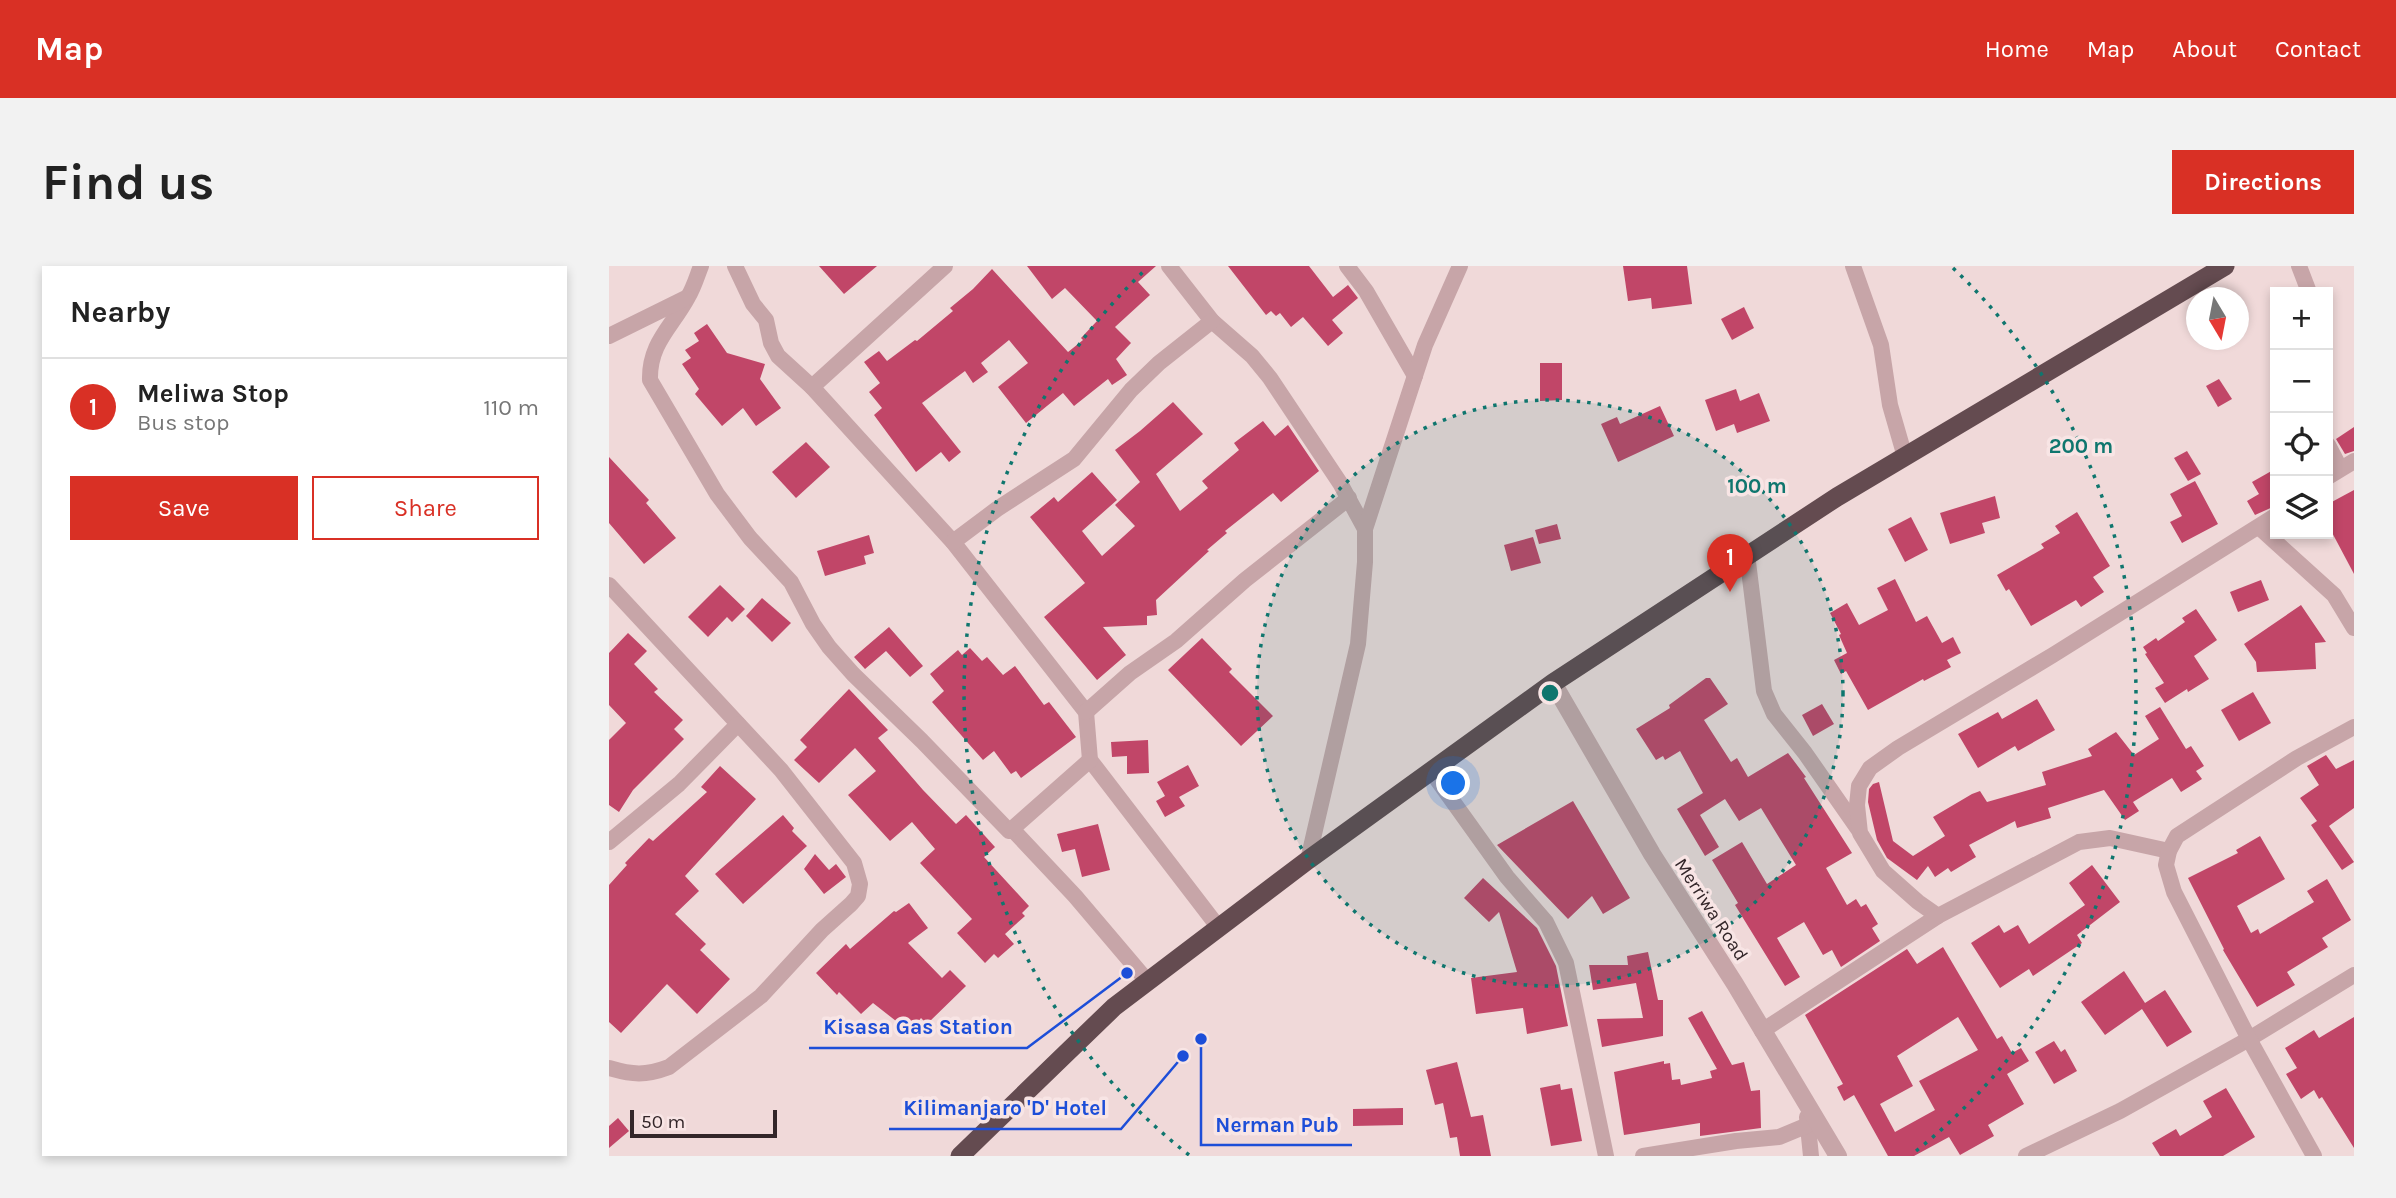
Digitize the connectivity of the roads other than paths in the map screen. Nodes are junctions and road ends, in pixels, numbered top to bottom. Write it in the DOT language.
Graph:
graph roads {
  1 [pos="701,266"];
  2 [pos="734,266"];
  3 [pos="945,266"];
  4 [pos="1169,266"];
  5 [pos="1347,266"];
  6 [pos="1460,266"];
  7 [pos="1853,266"];
  8 [pos="2225,266"];
  9 [pos="2299,266"];
  10 [pos="2307,287"];
  11 [pos="688,297"];
  12 [pos="1212,321"];
  13 [pos="609,336"];
  14 [pos="1415,376"];
  15 [pos="811,387"];
  16 [pos="1905,457"];
  17 [pos="1349,498"];
  18 [pos="2270,520"];
  19 [pos="2260,528"];
  20 [pos="1365,529"];
  21 [pos="953,542"];
  22 [pos="1747,554"];
  23 [pos="609,585"];
  24 [pos="2354,628"];
  25 [pos="1553,683"];
  26 [pos="1086,712"];
  27 [pos="738,724"];
  28 [pos="2354,727"];
  29 [pos="1090,760"];
  30 [pos="1431,771"];
  31 [pos="1012,829"];
  32 [pos="1860,833"];
  33 [pos="609,842"];
  34 [pos="2169,851"];
  35 [pos="1307,860"];
  36 [pos="1938,916"];
  37 [pos="1219,928"];
  38 [pos="2354,975"];
  39 [pos="1148,982"];
  40 [pos="1762,1031"];
  41 [pos="2249,1040"];
  42 [pos="609,1068"];
  43 [pos="1805,1102"];
  44 [pos="1808,1125"];
  45 [pos="960,1156"];
  46 [pos="1606,1156"];
  47 [pos="1643,1156"];
  48 [pos="1811,1156"];
  49 [pos="1838,1156"];
  50 [pos="2026,1156"];
  51 [pos="2314,1156"];
  1 -- 11 [label="street"];
  2 -- 15 [label="street"];
  3 -- 15 [label="street"];
  4 -- 12 [label="street"];
  5 -- 14 [label="street"];
  6 -- 14 [label="street"];
  7 -- 16 [label="street"];
  8 -- 16 [label="highway"];
  9 -- 10 [label="street"];
  11 -- 13 [label="street"];
  11 -- 31 [label="street"];
  12 -- 17 [label="street"];
  12 -- 21 [label="street"];
  14 -- 20 [label="street"];
  15 -- 21 [label="street"];
  16 -- 22 [label="highway"];
  17 -- 20 [label="street"];
  17 -- 26 [label="street"];
  18 -- 19 [label="street"];
  19 -- 24 [label="street"];
  19 -- 32 [label="street"];
  20 -- 35 [label="street"];
  21 -- 26 [label="street"];
  22 -- 25 [label="highway"];
  22 -- 32 [label="street"];
  23 -- 27 [label="street"];
  25 -- 30 [label="highway"];
  25 -- 40 [label="street, Merriwa Road"];
  26 -- 29 [label="street"];
  27 -- 33 [label="street"];
  27 -- 42 [label="street"];
  28 -- 34 [label="street"];
  29 -- 31 [label="street"];
  29 -- 37 [label="street"];
  30 -- 35 [label="highway"];
  30 -- 46 [label="street"];
  31 -- 39 [label="street"];
  32 -- 36 [label="street"];
  34 -- 36 [label="street"];
  34 -- 41 [label="street"];
  35 -- 37 [label="highway"];
  36 -- 40 [label="street"];
  37 -- 39 [label="highway"];
  38 -- 41 [label="street"];
  39 -- 45 [label="highway"];
  40 -- 43 [label="street, Merriwa Road"];
  41 -- 50 [label="street"];
  41 -- 51 [label="street"];
  43 -- 44 [label="street"];
  43 -- 49 [label="street, Merriwa Road"];
  44 -- 47 [label="street"];
  44 -- 48 [label="street"];
}
